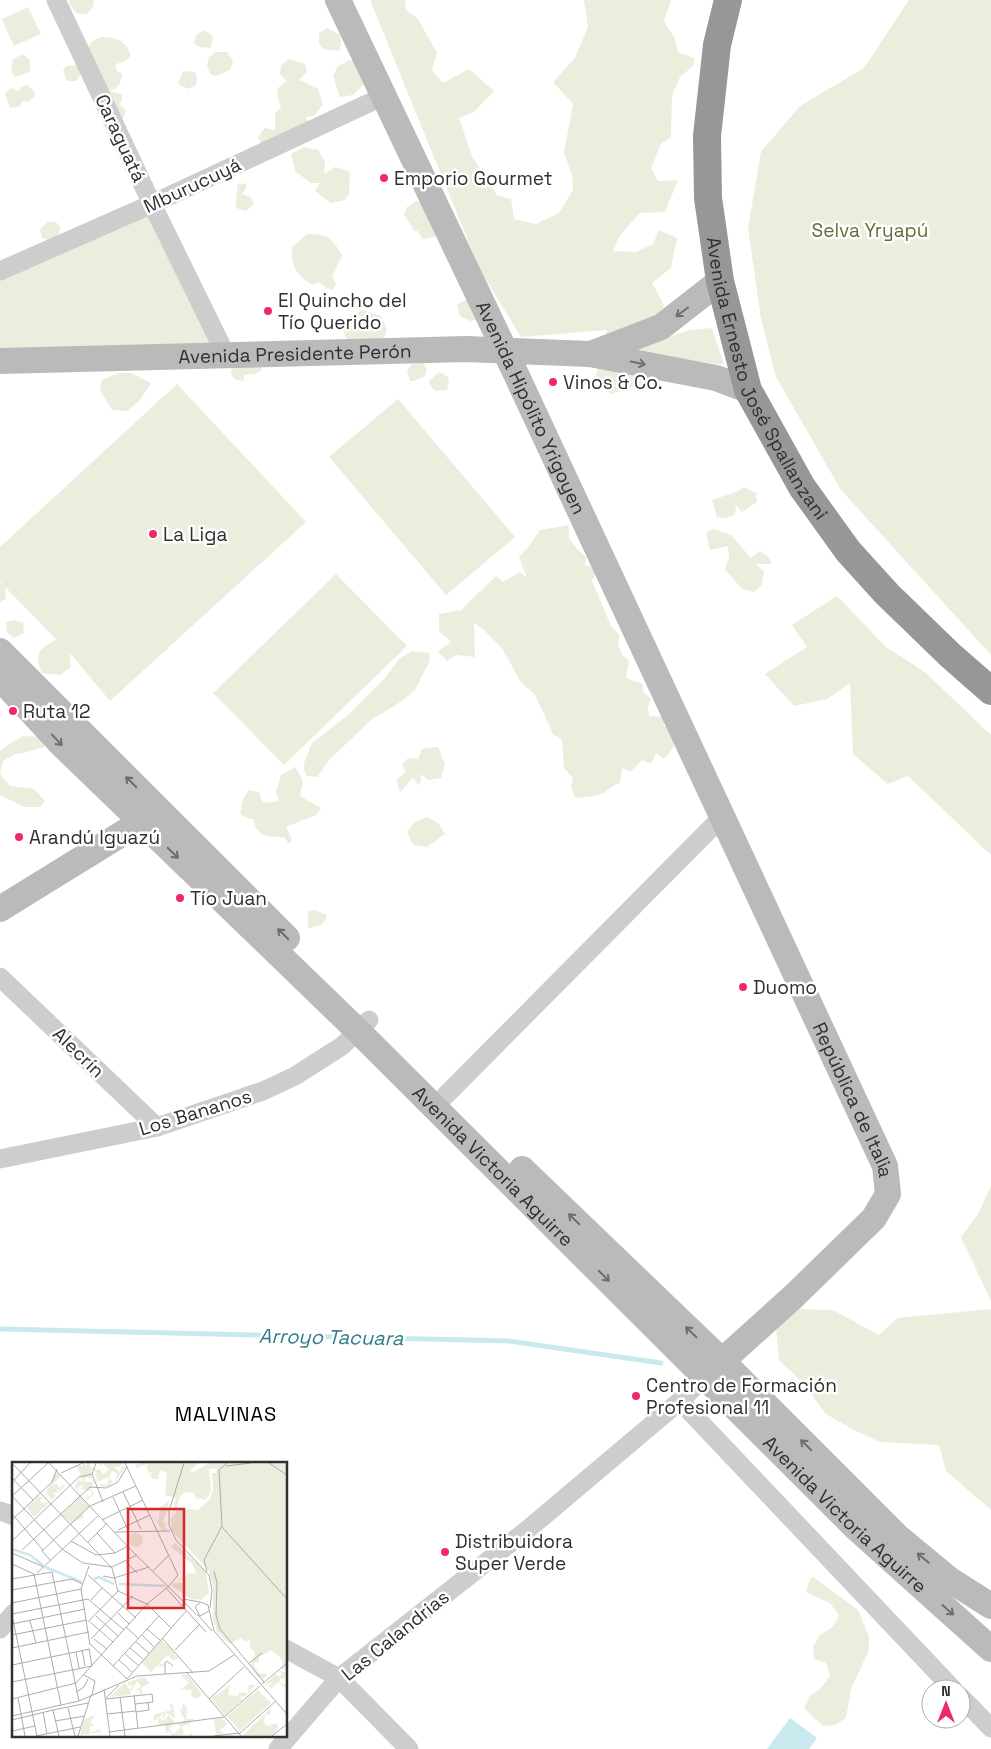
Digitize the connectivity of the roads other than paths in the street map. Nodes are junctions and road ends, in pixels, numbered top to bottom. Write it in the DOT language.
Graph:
graph roads {
  1 [pos="56,0"];
  2 [pos="338,0"];
  3 [pos="728,0"];
  4 [pos="384,96"];
  5 [pos="152,204"];
  6 [pos="0,271"];
  7 [pos="720,281"];
  8 [pos="505,350"];
  9 [pos="590,354"];
  10 [pos="226,355"];
  11 [pos="0,361"];
  12 [pos="748,390"];
  13 [pos="0,651"];
  14 [pos="0,678"];
  15 [pos="991,691"];
  16 [pos="149,815"];
  17 [pos="722,817"];
  18 [pos="0,909"];
  19 [pos="0,977"];
  20 [pos="364,1026"];
  21 [pos="445,1096"];
  22 [pos="157,1126"];
  23 [pos="0,1159"];
  24 [pos="714,1369"];
  25 [pos="680,1401"];
  26 [pos="0,1511"];
  27 [pos="12,1515"];
  28 [pos="991,1606"];
  29 [pos="12,1614"];
  30 [pos="0,1629"];
  31 [pos="991,1649"];
  32 [pos="288,1650"];
  33 [pos="339,1678"];
  34 [pos="944,1679"];
  35 [pos="971,1707"];
  36 [pos="991,1728"];
  37 [pos="278,1749"];
  38 [pos="409,1749"];
  1 -- 5 [label="street, Caraguatá"];
  2 -- 4 [label="main road, Avenida Hipólito Yrigoyen"];
  3 -- 7 [label="highway, Avenida Ernesto José Spallanzani"];
  4 -- 5 [label="street, Mburucuyá"];
  4 -- 8 [label="main road, Avenida Hipólito Yrigoyen"];
  5 -- 6 [label="street, Mburucuyá"];
  5 -- 10 [label="street, Caraguatá"];
  7 -- 9 [label="main road, Avenida Presidente Perón, one-way"];
  7 -- 12 [label="highway, Avenida Ernesto José Spallanzani"];
  8 -- 9 [label="main road, Avenida Presidente Perón"];
  8 -- 10 [label="main road, Avenida Presidente Perón"];
  8 -- 17 [label="main road, Avenida Hipólito Yrigoyen"];
  9 -- 12 [label="main road, Avenida Presidente Perón, one-way"];
  10 -- 11 [label="main road, Avenida Presidente Perón"];
  12 -- 15 [label="highway, Avenida Ernesto José Spallanzani"];
  16 -- 13 [label="main road, Avenida Victoria Aguirre, one-way"];
  14 -- 16 [label="main road, Avenida Victoria Aguirre, one-way"];
  16 -- 18 [label="main road"];
  16 -- 20 [label="main road, Avenida Victoria Aguirre"];
  17 -- 21 [label="street"];
  17 -- 24 [label="main road, República de Italia"];
  19 -- 22 [label="street, Alecrín"];
  20 -- 21 [label="main road, Avenida Victoria Aguirre"];
  20 -- 22 [label="street, Los Bananos"];
  20 -- 24 [label="main road, Avenida Victoria Aguirre, one-way"];
  24 -- 21 [label="main road, Avenida Victoria Aguirre, one-way"];
  22 -- 23 [label="street, Los Bananos"];
  24 -- 25 [label="street, Las Calandrias"];
  28 -- 24 [label="main road, Avenida Victoria Aguirre, one-way"];
  24 -- 31 [label="main road, Avenida Victoria Aguirre, one-way"];
  25 -- 33 [label="street, Las Calandrias"];
  25 -- 34 [label="street"];
  26 -- 27 [label="street"];
  29 -- 30 [label="street"];
  32 -- 33 [label="street"];
  33 -- 37 [label="street, Las Calandrias"];
  33 -- 38 [label="street"];
  35 -- 36 [label="street"];
}
